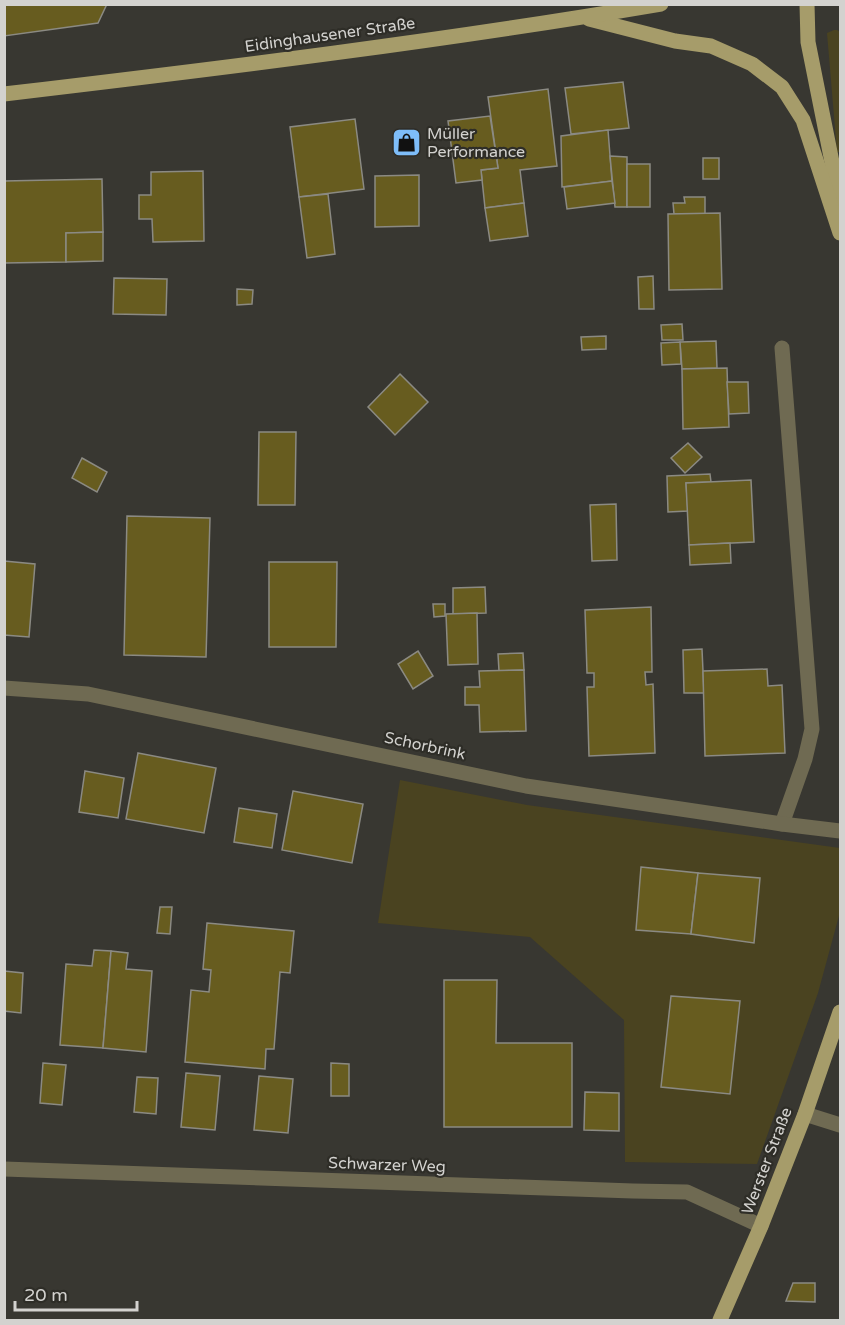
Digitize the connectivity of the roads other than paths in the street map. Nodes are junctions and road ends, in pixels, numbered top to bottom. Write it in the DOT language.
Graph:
graph roads {
  1 [pos="661,4"];
  2 [pos="807,4"];
  3 [pos="583,18"];
  4 [pos="4,94"];
  5 [pos="840,202"];
  6 [pos="840,233"];
  7 [pos="782,348"];
  8 [pos="4,688"];
  9 [pos="782,824"];
  10 [pos="840,831"];
  11 [pos="840,1012"];
  12 [pos="805,1114"];
  13 [pos="840,1125"];
  14 [pos="4,1169"];
  15 [pos="761,1226"];
  16 [pos="720,1320"];
  1 -- 3 [label="main road, Eidinghausener Straße"];
  2 -- 5 [label="main road"];
  3 -- 4 [label="main road, Eidinghausener Straße"];
  3 -- 6 [label="main road"];
  7 -- 9 [label="street"];
  8 -- 9 [label="street, Schorbrink"];
  9 -- 10 [label="street, Schorbrink"];
  11 -- 12 [label="main road, Werster Straße"];
  12 -- 13 [label="street"];
  12 -- 15 [label="main road, Werster Straße"];
  14 -- 15 [label="street, Schwarzer Weg"];
  15 -- 16 [label="main road, Werster Straße"];
}
